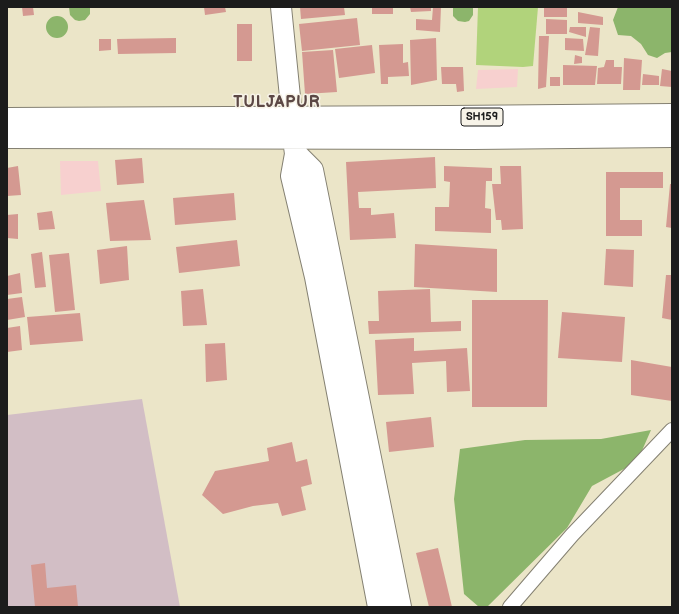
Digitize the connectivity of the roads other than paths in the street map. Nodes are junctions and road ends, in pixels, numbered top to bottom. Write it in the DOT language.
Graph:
graph roads {
  1 [pos="281,7"];
  2 [pos="672,115"];
  3 [pos="7,119"];
  4 [pos="530,127"];
  5 [pos="118,128"];
  6 [pos="294,136"];
  7 [pos="672,136"];
  8 [pos="7,137"];
  9 [pos="672,430"];
  10 [pos="379,607"];
  11 [pos="400,607"];
  12 [pos="510,607"];
  1 -- 6 [label="street"];
  2 -- 4 [label="main road, SH159"];
  3 -- 5 [label="main road"];
  4 -- 6 [label="main road, SH159"];
  4 -- 7 [label="main road, SH159"];
  5 -- 6 [label="main road"];
  5 -- 8 [label="main road"];
  6 -- 10 [label="main road"];
  6 -- 11 [label="main road"];
  9 -- 12 [label="street"];
}
